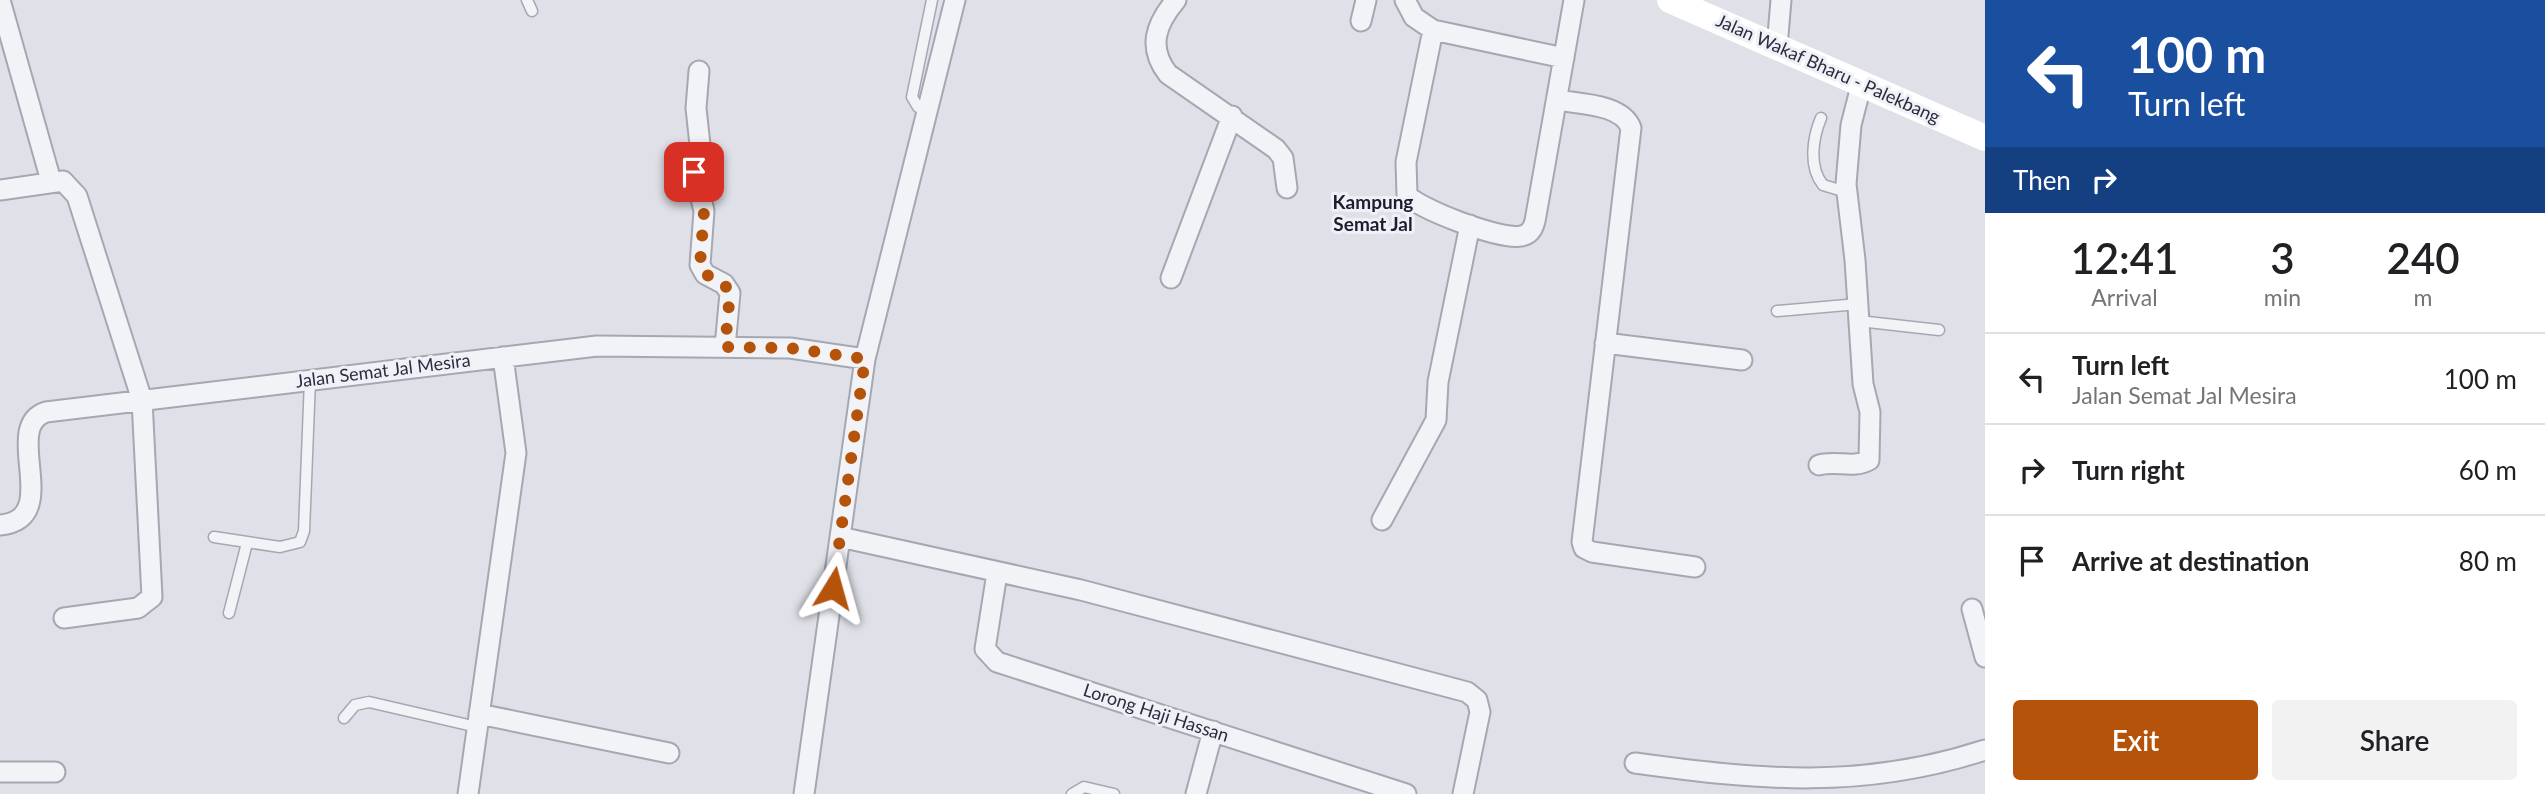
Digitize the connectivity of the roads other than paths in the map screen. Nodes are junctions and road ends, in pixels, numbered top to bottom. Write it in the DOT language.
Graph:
graph roads {
  1 [pos="0,0"];
  2 [pos="527,0"];
  3 [pos="932,0"];
  4 [pos="955,0"];
  5 [pos="1176,0"];
  6 [pos="1366,0"];
  7 [pos="1405,0"];
  8 [pos="1574,0"];
  9 [pos="1670,0"];
  10 [pos="1781,0"];
  11 [pos="532,11"];
  12 [pos="1361,21"];
  13 [pos="1433,30"];
  14 [pos="1777,47"];
  15 [pos="1564,58"];
  16 [pos="699,71"];
  17 [pos="1861,86"];
  18 [pos="1557,100"];
  19 [pos="927,111"];
  20 [pos="1232,116"];
  21 [pos="1821,118"];
  22 [pos="1985,138"];
  23 [pos="51,181"];
  24 [pos="1287,188"];
  25 [pos="0,190"];
  26 [pos="1846,192"];
  27 [pos="1470,225"];
  28 [pos="1171,278"];
  29 [pos="1777,311"];
  30 [pos="1858,313"];
  31 [pos="1939,330"];
  32 [pos="1605,343"];
  33 [pos="725,347"];
  34 [pos="503,357"];
  35 [pos="865,359"];
  36 [pos="1742,360"];
  37 [pos="310,380"];
  38 [pos="142,400"];
  39 [pos="1819,465"];
  40 [pos="1382,520"];
  41 [pos="0,525"];
  42 [pos="214,537"];
  43 [pos="840,537"];
  44 [pos="247,542"];
  45 [pos="1695,567"];
  46 [pos="997,573"];
  47 [pos="1972,609"];
  48 [pos="229,613"];
  49 [pos="64,618"];
  50 [pos="1985,657"];
  51 [pos="344,718"];
  52 [pos="478,720"];
  53 [pos="1213,731"];
  54 [pos="1985,750"];
  55 [pos="669,753"];
  56 [pos="1635,763"];
  57 [pos="0,772"];
  58 [pos="55,772"];
  59 [pos="468,794"];
  60 [pos="804,794"];
  61 [pos="1072,794"];
  62 [pos="1114,794"];
  63 [pos="1196,794"];
  64 [pos="1406,794"];
  65 [pos="1463,794"];
  1 -- 23 [label="street"];
  2 -- 11 [label="lane"];
  3 -- 19 [label="lane"];
  4 -- 19 [label="street"];
  5 -- 20 [label="street"];
  6 -- 12 [label="street"];
  7 -- 13 [label="street"];
  8 -- 15 [label="street"];
  9 -- 14 [label="main road, Jalan Wakaf Bharu - Palekbang"];
  10 -- 14 [label="street"];
  13 -- 15 [label="street"];
  13 -- 27 [label="street"];
  14 -- 17 [label="main road, Jalan Wakaf Bharu - Palekbang"];
  15 -- 18 [label="street"];
  16 -- 33 [label="street"];
  17 -- 22 [label="main road, Jalan Wakaf Bharu - Palekbang"];
  17 -- 26 [label="street"];
  18 -- 27 [label="street"];
  18 -- 32 [label="street"];
  19 -- 35 [label="street"];
  20 -- 24 [label="street"];
  20 -- 28 [label="street"];
  21 -- 26 [label="lane"];
  23 -- 25 [label="street"];
  23 -- 38 [label="street"];
  26 -- 30 [label="street"];
  27 -- 40 [label="street"];
  29 -- 30 [label="lane"];
  30 -- 31 [label="lane"];
  30 -- 39 [label="street"];
  32 -- 36 [label="street"];
  32 -- 45 [label="street"];
  33 -- 34 [label="street, Jalan Semat Jal Mesira"];
  33 -- 35 [label="street, Jalan Semat Jal Mesira"];
  34 -- 37 [label="street, Jalan Semat Jal Mesira"];
  34 -- 52 [label="street"];
  35 -- 43 [label="street"];
  37 -- 38 [label="street, Jalan Semat Jal Mesira"];
  37 -- 44 [label="lane"];
  38 -- 41 [label="street, Jalan Semat Jal Mesira"];
  38 -- 49 [label="street"];
  42 -- 44 [label="lane"];
  43 -- 46 [label="street"];
  43 -- 60 [label="street"];
  44 -- 48 [label="lane"];
  46 -- 53 [label="street, Lorong Haji Hassan"];
  46 -- 65 [label="street"];
  47 -- 50 [label="street"];
  51 -- 52 [label="lane"];
  52 -- 55 [label="street"];
  52 -- 59 [label="street"];
  53 -- 63 [label="street"];
  53 -- 64 [label="street, Lorong Haji Hassan"];
  54 -- 56 [label="street"];
  57 -- 58 [label="street"];
  61 -- 62 [label="lane"];
}
